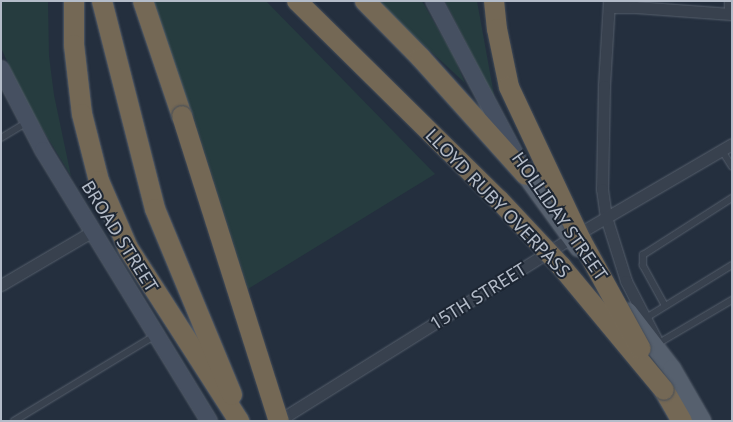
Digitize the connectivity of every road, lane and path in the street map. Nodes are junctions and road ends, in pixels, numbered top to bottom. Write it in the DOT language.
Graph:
graph roads {
  1 [pos="74,1"];
  2 [pos="102,1"];
  3 [pos="143,1"];
  4 [pos="296,1"];
  5 [pos="365,1"];
  6 [pos="434,1"];
  7 [pos="494,1"];
  8 [pos="728,1"];
  9 [pos="609,4"];
  10 [pos="730,14"];
  11 [pos="1,69"];
  12 [pos="28,122"];
  13 [pos="1,138"];
  14 [pos="727,147"];
  15 [pos="732,166"];
  16 [pos="526,175"];
  17 [pos="732,198"];
  18 [pos="606,217"];
  19 [pos="93,231"];
  20 [pos="571,238"];
  21 [pos="732,265"];
  22 [pos="1,285"];
  23 [pos="732,300"];
  24 [pos="665,306"];
  25 [pos="646,318"];
  26 [pos="157,335"];
  27 [pos="659,344"];
  28 [pos="672,369"];
  29 [pos="664,390"];
  30 [pos="14,421"];
  31 [pos="209,421"];
  32 [pos="239,421"];
  33 [pos="243,421"];
  34 [pos="279,421"];
  35 [pos="682,421"];
  36 [pos="702,421"];
  1 -- 32 [label="highway"];
  2 -- 33 [label="highway"];
  3 -- 34 [label="highway, bridge"];
  4 -- 29 [label="highway, LLOYD RUBY OVERPASS, bridge"];
  5 -- 16 [label="highway"];
  6 -- 16 [label="main road, HOLLIDAY STREET"];
  7 -- 29 [label="highway, bridge"];
  8 -- 10 [label="lane"];
  9 -- 10 [label="street"];
  9 -- 18 [label="street"];
  11 -- 12 [label="main road, BROAD STREET"];
  12 -- 13 [label="lane"];
  12 -- 19 [label="main road, BROAD STREET"];
  14 -- 15 [label="lane"];
  14 -- 18 [label="street, 15TH STREET"];
  16 -- 20 [label="main road, HOLLIDAY STREET"];
  17 -- 24 [label="lane"];
  18 -- 20 [label="street, 15TH STREET"];
  18 -- 25 [label="street"];
  19 -- 22 [label="street"];
  19 -- 26 [label="main road, BROAD STREET"];
  20 -- 28 [label="main road, HOLLIDAY STREET"];
  20 -- 34 [label="street, 15TH STREET"];
  21 -- 24 [label="lane"];
  23 -- 27 [label="lane"];
  24 -- 25 [label="lane"];
  25 -- 27 [label="street"];
  26 -- 30 [label="lane"];
  26 -- 31 [label="main road, BROAD STREET"];
  27 -- 28 [label="street"];
  28 -- 36 [label="main road, HOLLIDAY STREET"];
  29 -- 35 [label="highway, LLOYD RUBY OVERPASS"];
}
